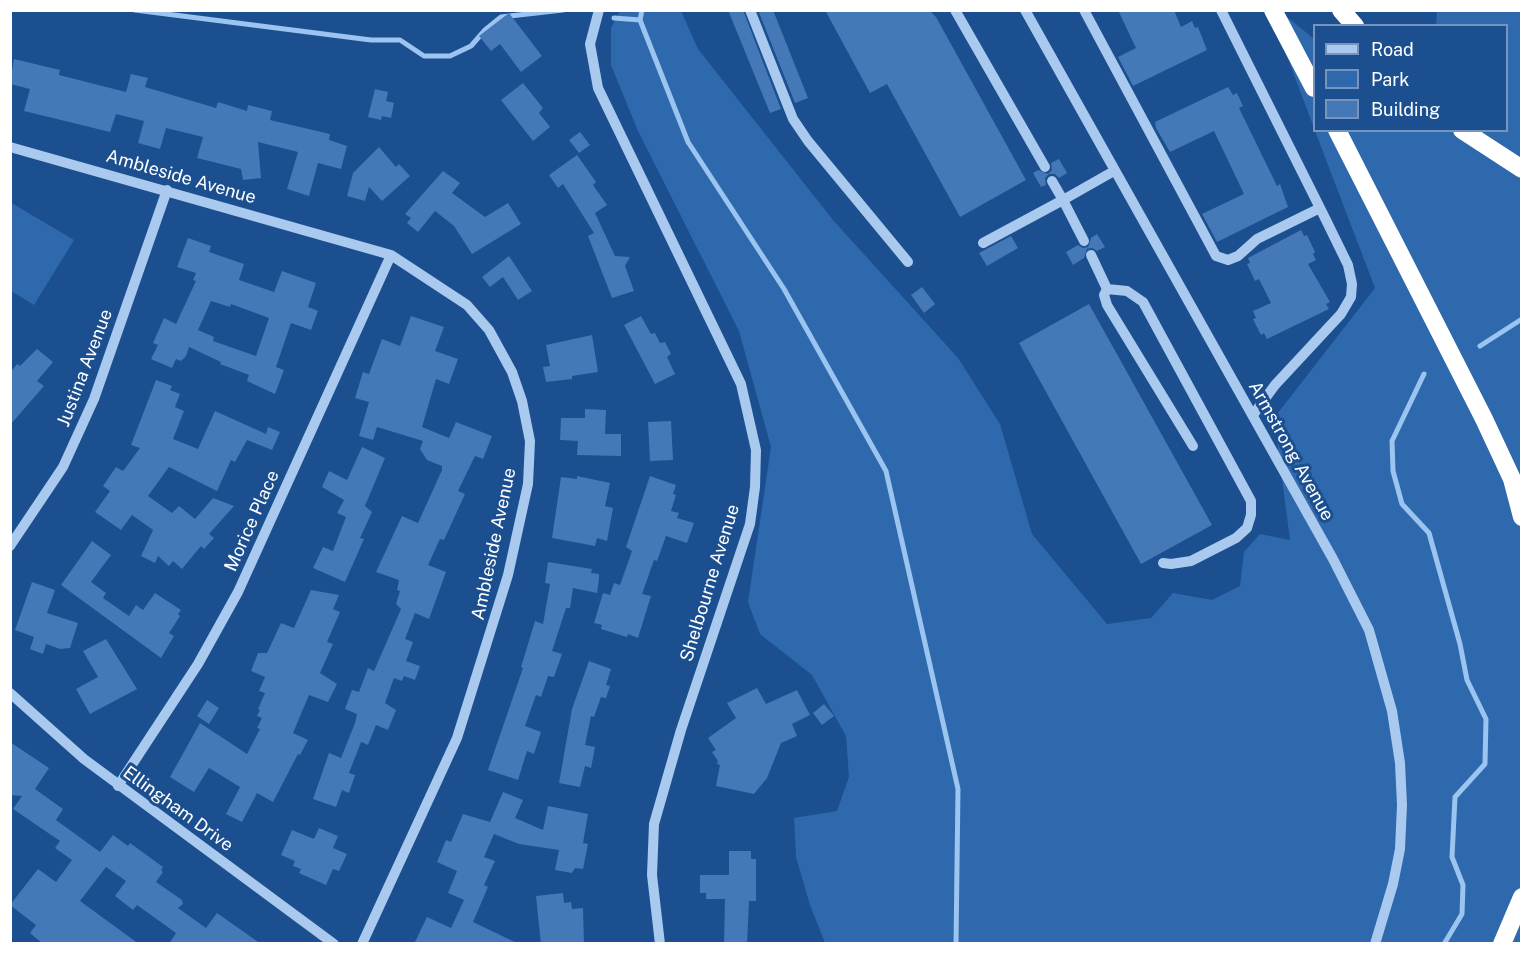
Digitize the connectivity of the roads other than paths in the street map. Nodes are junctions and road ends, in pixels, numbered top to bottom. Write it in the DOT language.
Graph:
graph roads {
  1 [pos="599,10"];
  2 [pos="750,10"];
  3 [pos="955,10"];
  4 [pos="1025,10"];
  5 [pos="1084,10"];
  6 [pos="1221,10"];
  7 [pos="1273,10"];
  8 [pos="1341,10"];
  9 [pos="1353,24"];
  10 [pos="1313,86"];
  11 [pos="1338,132"];
  12 [pos="1465,132"];
  13 [pos="10,147"];
  14 [pos="1045,167"];
  15 [pos="1521,169"];
  16 [pos="1114,171"];
  17 [pos="1053,181"];
  18 [pos="167,189"];
  19 [pos="1063,200"];
  20 [pos="1320,207"];
  21 [pos="1084,241"];
  22 [pos="983,243"];
  23 [pos="391,255"];
  24 [pos="1091,255"];
  25 [pos="908,262"];
  26 [pos="1107,289"];
  27 [pos="1252,416"];
  28 [pos="1193,446"];
  29 [pos="1521,517"];
  30 [pos="10,546"];
  31 [pos="1162,562"];
  32 [pos="10,693"];
  33 [pos="118,786"];
  34 [pos="1521,897"];
  35 [pos="334,944"];
  36 [pos="362,944"];
  37 [pos="660,944"];
  38 [pos="1376,944"];
  39 [pos="1502,944"];
  1 -- 37 [label="street, Shelbourne Avenue"];
  2 -- 25 [label="street"];
  3 -- 14 [label="street"];
  4 -- 16 [label="street, Armstrong Avenue"];
  5 -- 20 [label="street"];
  6 -- 20 [label="street"];
  7 -- 10 [label="highway"];
  8 -- 9 [label="highway"];
  11 -- 29 [label="highway"];
  12 -- 15 [label="highway"];
  13 -- 18 [label="street, Ambleside Avenue"];
  16 -- 19 [label="street"];
  16 -- 27 [label="street, Armstrong Avenue"];
  17 -- 19 [label="street"];
  18 -- 23 [label="street, Ambleside Avenue"];
  18 -- 30 [label="street, Justina Avenue"];
  19 -- 21 [label="street"];
  19 -- 22 [label="street"];
  20 -- 27 [label="street"];
  23 -- 33 [label="street, Morice Place"];
  23 -- 36 [label="street, Ambleside Avenue"];
  24 -- 26 [label="street"];
  26 -- 28 [label="street"];
  26 -- 31 [label="street"];
  27 -- 38 [label="street, Armstrong Avenue"];
  32 -- 33 [label="street, Ellingham Drive"];
  33 -- 35 [label="street, Ellingham Drive"];
  34 -- 39 [label="highway"];
}
